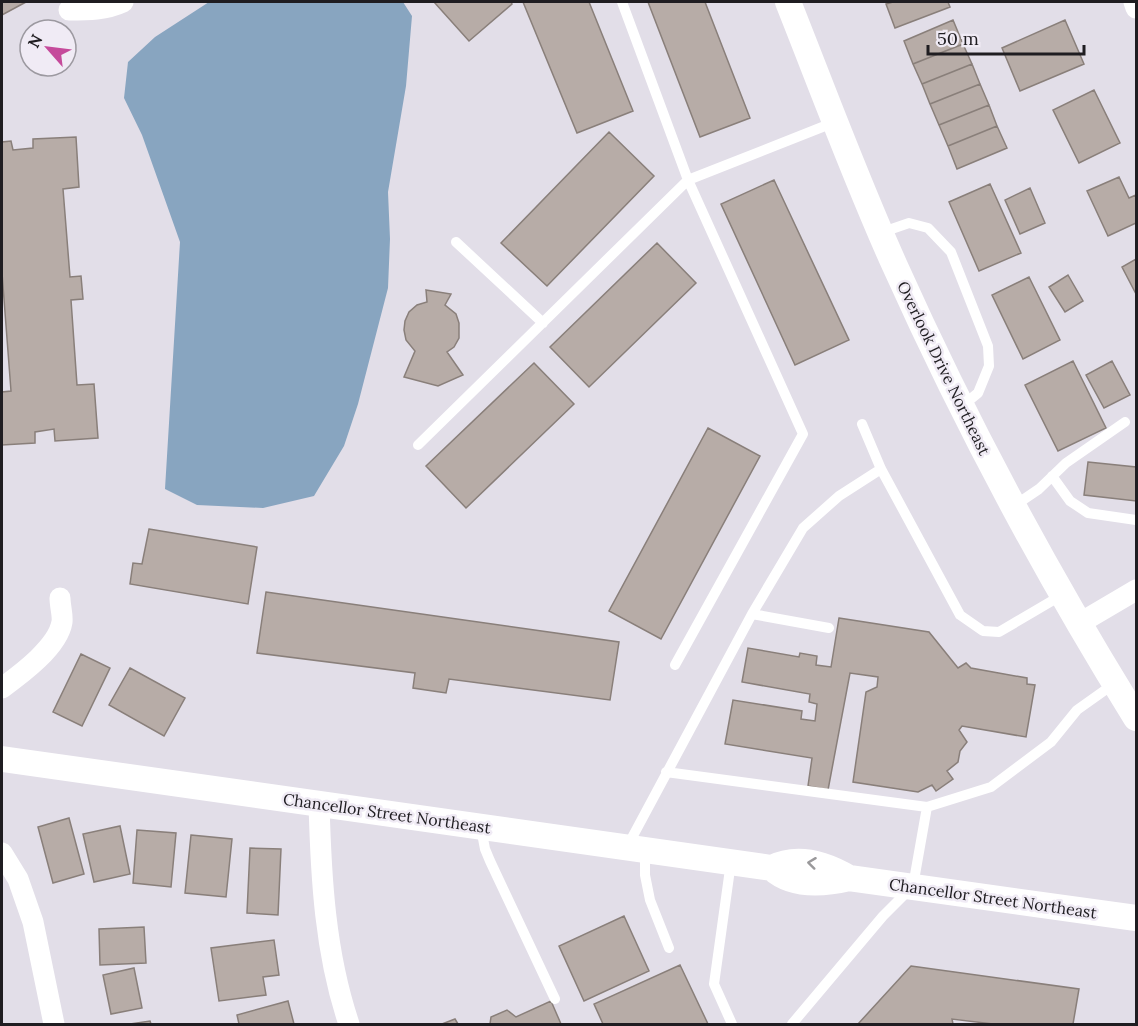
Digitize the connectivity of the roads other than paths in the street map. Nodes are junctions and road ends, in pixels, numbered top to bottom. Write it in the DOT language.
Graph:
graph roads {
  1 [pos="123,2"];
  2 [pos="622,2"];
  3 [pos="788,2"];
  4 [pos="1134,2"];
  5 [pos="1137,8"];
  6 [pos="69,10"];
  7 [pos="835,122"];
  8 [pos="688,180"];
  9 [pos="880,233"];
  10 [pos="456,242"];
  11 [pos="543,323"];
  12 [pos="962,406"];
  13 [pos="1125,422"];
  14 [pos="862,424"];
  15 [pos="418,445"];
  16 [pos="881,469"];
  17 [pos="1052,476"];
  18 [pos="1014,506"];
  19 [pos="1137,520"];
  20 [pos="1137,590"];
  21 [pos="1062,595"];
  22 [pos="60,598"];
  23 [pos="752,614"];
  24 [pos="1080,623"];
  25 [pos="829,627"];
  26 [pos="675,665"];
  27 [pos="1114,682"];
  28 [pos="2,688"];
  29 [pos="1137,718"];
  30 [pos="2,759"];
  31 [pos="666,772"];
  32 [pos="319,803"];
  33 [pos="927,807"];
  34 [pos="481,827"];
  35 [pos="636,849"];
  36 [pos="2,853"];
  37 [pos="731,862"];
  38 [pos="913,886"];
  39 [pos="1137,918"];
  40 [pos="669,948"];
  41 [pos="555,999"];
  42 [pos="54,1024"];
  43 [pos="349,1024"];
  44 [pos="732,1024"];
  45 [pos="792,1024"];
  1 -- 6 [label="street"];
  2 -- 8 [label="lane"];
  3 -- 7 [label="street, Overlook Drive Northeast"];
  4 -- 5 [label="street"];
  7 -- 8 [label="lane"];
  7 -- 9 [label="street, Overlook Drive Northeast"];
  8 -- 11 [label="lane"];
  8 -- 26 [label="lane"];
  9 -- 12 [label="street, Overlook Drive Northeast"];
  9 -- 12 [label="lane"];
  10 -- 11 [label="lane"];
  11 -- 15 [label="lane"];
  12 -- 18 [label="street, Overlook Drive Northeast"];
  13 -- 17 [label="lane"];
  14 -- 16 [label="lane"];
  16 -- 21 [label="lane"];
  16 -- 23 [label="lane"];
  17 -- 18 [label="lane"];
  17 -- 19 [label="lane"];
  18 -- 21 [label="street, Overlook Drive Northeast"];
  20 -- 24 [label="street"];
  21 -- 24 [label="street, Overlook Drive Northeast"];
  22 -- 28 [label="street"];
  23 -- 25 [label="lane"];
  23 -- 31 [label="lane"];
  24 -- 27 [label="street, Overlook Drive Northeast"];
  27 -- 29 [label="street, Overlook Drive Northeast"];
  27 -- 33 [label="lane"];
  30 -- 32 [label="street, Chancellor Street Northeast"];
  31 -- 33 [label="lane"];
  31 -- 35 [label="lane"];
  32 -- 34 [label="street, Chancellor Street Northeast"];
  32 -- 43 [label="street"];
  33 -- 38 [label="lane"];
  34 -- 35 [label="street, Chancellor Street Northeast"];
  34 -- 41 [label="lane"];
  35 -- 37 [label="street, Chancellor Street Northeast"];
  35 -- 40 [label="lane"];
  36 -- 42 [label="street"];
  37 -- 38 [label="street, Chancellor Street Northeast"];
  37 -- 44 [label="lane"];
  38 -- 39 [label="street, Chancellor Street Northeast"];
  38 -- 45 [label="lane"];
}
